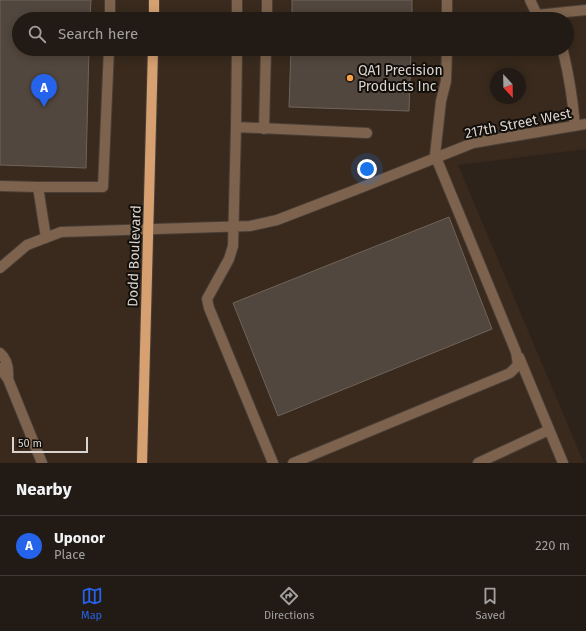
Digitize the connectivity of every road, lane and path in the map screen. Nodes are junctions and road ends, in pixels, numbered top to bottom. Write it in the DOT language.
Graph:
graph roads {
  1 [pos="110,0"];
  2 [pos="154,0"];
  3 [pos="237,0"];
  4 [pos="267,0"];
  5 [pos="447,0"];
  6 [pos="530,0"];
  7 [pos="586,10"];
  8 [pos="110,12"];
  9 [pos="154,12"];
  10 [pos="237,12"];
  11 [pos="267,12"];
  12 [pos="447,12"];
  13 [pos="536,12"];
  14 [pos="572,12"];
  15 [pos="109,56"];
  16 [pos="153,56"];
  17 [pos="237,56"];
  18 [pos="266,56"];
  19 [pos="446,56"];
  20 [pos="564,56"];
  21 [pos="586,124"];
  22 [pos="575,126"];
  23 [pos="236,128"];
  24 [pos="264,128"];
  25 [pos="367,133"];
  26 [pos="436,158"];
  27 [pos="0,186"];
  28 [pos="38,187"];
  29 [pos="233,227"];
  30 [pos="148,230"];
  31 [pos="46,238"];
  32 [pos="0,268"];
  33 [pos="516,352"];
  34 [pos="0,353"];
  35 [pos="0,368"];
  36 [pos="4,380"];
  37 [pos="549,430"];
  38 [pos="42,463"];
  39 [pos="142,463"];
  40 [pos="273,463"];
  41 [pos="293,463"];
  42 [pos="478,463"];
  43 [pos="563,463"];
  1 -- 8 [label="street"];
  2 -- 9 [label="main road"];
  3 -- 10 [label="street"];
  4 -- 11 [label="street"];
  5 -- 12 [label="street"];
  6 -- 13 [label="street"];
  7 -- 14 [label="street"];
  15 -- 28 [label="street"];
  16 -- 30 [label="main road, Dodd Boulevard"];
  17 -- 23 [label="street"];
  18 -- 24 [label="street"];
  19 -- 26 [label="street"];
  20 -- 22 [label="street"];
  21 -- 22 [label="street, 217th Street West"];
  22 -- 26 [label="street, 217th Street West"];
  23 -- 24 [label="street"];
  23 -- 29 [label="street"];
  24 -- 25 [label="street"];
  26 -- 29 [label="street, 217th Street West"];
  26 -- 33 [label="street"];
  27 -- 28 [label="street"];
  28 -- 31 [label="street"];
  29 -- 30 [label="street, 217th Street West"];
  29 -- 40 [label="street"];
  30 -- 31 [label="street, 217th Street West"];
  30 -- 39 [label="main road, Dodd Boulevard"];
  31 -- 32 [label="street, 217th Street West"];
  33 -- 37 [label="street"];
  33 -- 41 [label="street"];
  34 -- 36 [label="street"];
  35 -- 36 [label="street"];
  36 -- 38 [label="street"];
  37 -- 42 [label="street"];
  37 -- 43 [label="street"];
}
